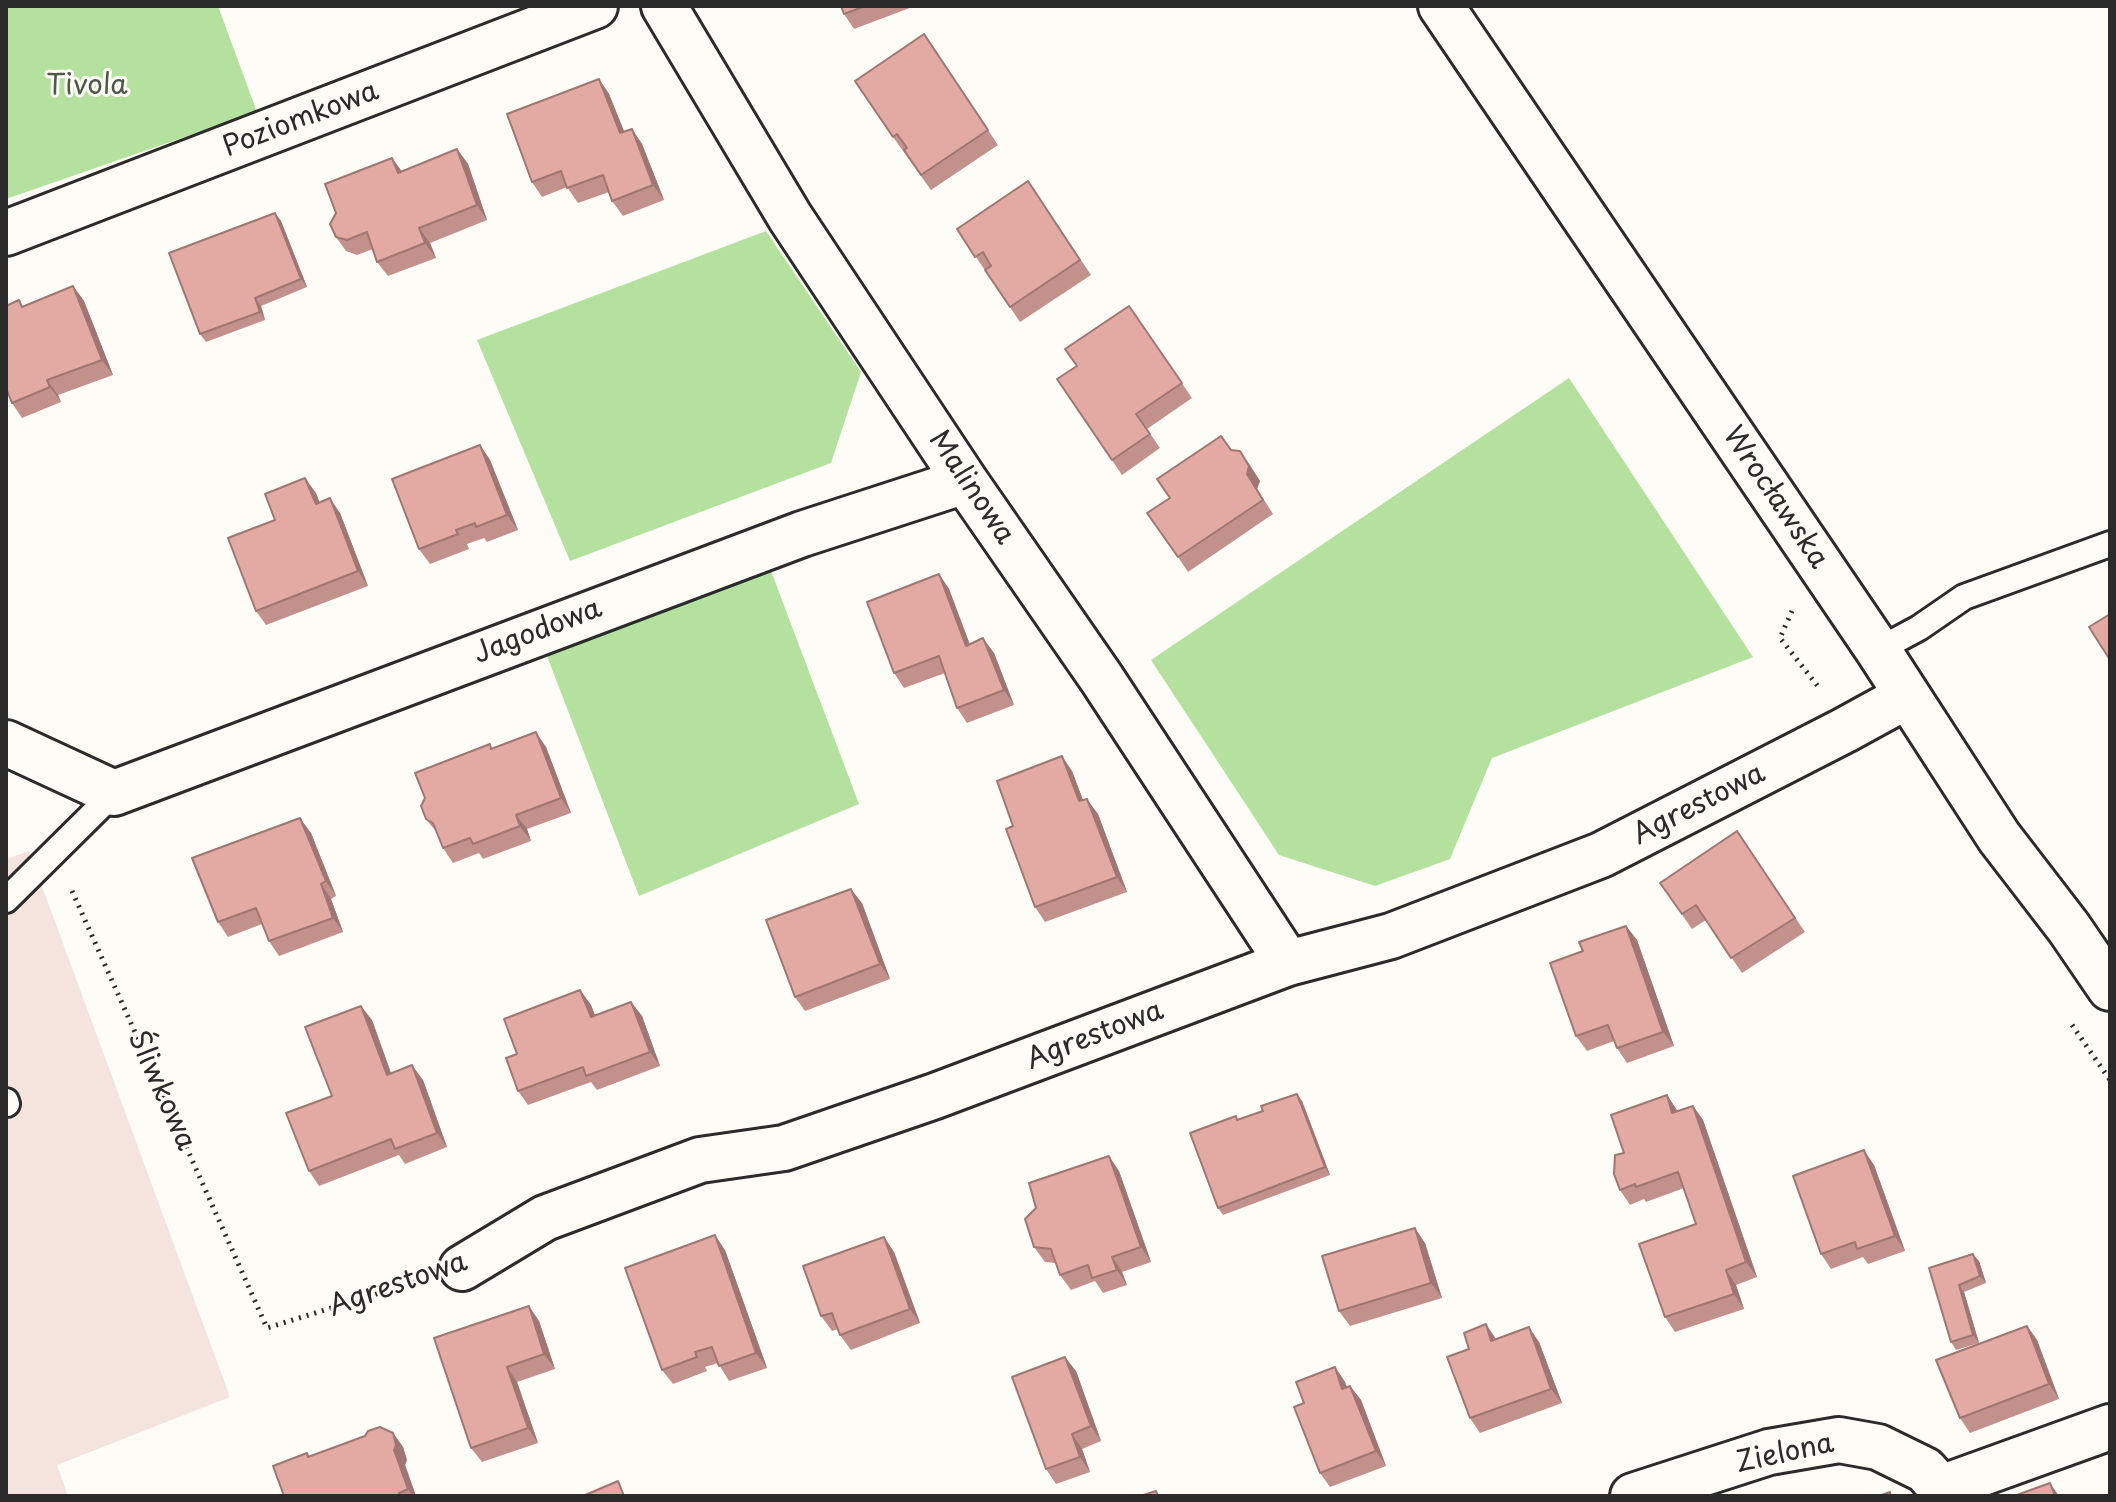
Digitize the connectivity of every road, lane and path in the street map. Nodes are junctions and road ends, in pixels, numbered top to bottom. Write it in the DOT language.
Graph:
graph roads {
  1 [pos="595,6"];
  2 [pos="664,6"];
  3 [pos="1441,6"];
  4 [pos="6,233"];
  5 [pos="965,481"];
  6 [pos="2110,544"];
  7 [pos="1878,650"];
  8 [pos="1907,696"];
  9 [pos="6,743"];
  10 [pos="114,793"];
  11 [pos="51,856"];
  12 [pos="6,900"];
  13 [pos="1288,963"];
  14 [pos="2110,988"];
  15 [pos="462,1268"];
  16 [pos="267,1328"];
  17 [pos="2110,1427"];
  18 [pos="1942,1492"];
  19 [pos="1633,1496"];
  1 -- 4 [label="street, Poziomkowa"];
  2 -- 5 [label="street, Malinowa"];
  3 -- 7 [label="street, Wrocławska"];
  5 -- 10 [label="street, Jagodowa"];
  5 -- 13 [label="street, Malinowa"];
  6 -- 7 [label="lane"];
  7 -- 8 [label="street, Wrocławska"];
  8 -- 13 [label="street, Agrestowa"];
  8 -- 14 [label="street, Wrocławska"];
  9 -- 10 [label="street"];
  10 -- 11 [label="lane"];
  11 -- 12 [label="lane"];
  11 -- 16 [label="path, Śliwkowa"];
  13 -- 15 [label="street, Agrestowa"];
  15 -- 16 [label="path, Agrestowa"];
  17 -- 18 [label="street, Zielona"];
  18 -- 19 [label="street, Zielona"];
}
